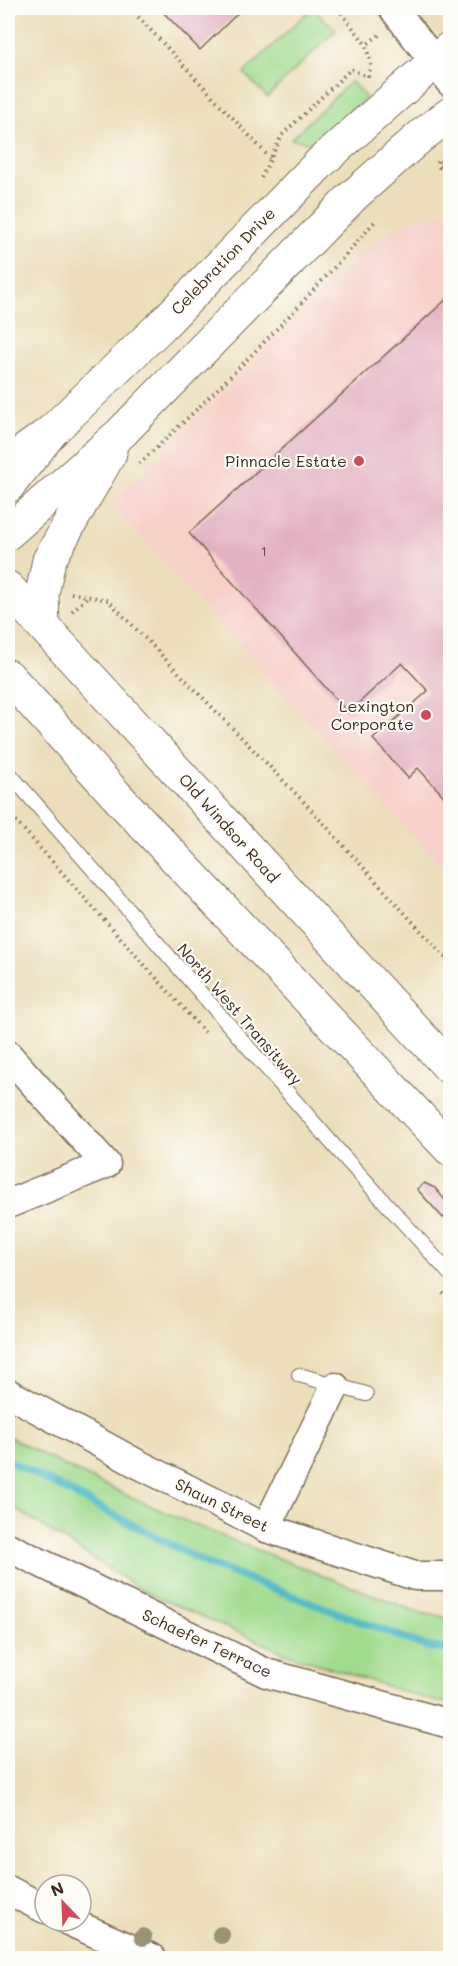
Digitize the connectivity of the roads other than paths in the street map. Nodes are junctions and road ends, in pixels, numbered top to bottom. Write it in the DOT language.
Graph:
graph roads {
  1 [pos="393,8"];
  2 [pos="445,64"];
  3 [pos="450,114"];
  4 [pos="52,431"];
  5 [pos="121,432"];
  6 [pos="8,463"];
  7 [pos="8,486"];
  8 [pos="8,533"];
  9 [pos="8,588"];
  10 [pos="43,625"];
  11 [pos="8,676"];
  12 [pos="8,772"];
  13 [pos="8,1055"];
  14 [pos="450,1068"];
  15 [pos="450,1149"];
  16 [pos="8,1204"];
  17 [pos="450,1274"];
  18 [pos="299,1375"];
  19 [pos="335,1387"];
  20 [pos="8,1393"];
  21 [pos="366,1394"];
  22 [pos="266,1528"];
  23 [pos="8,1547"];
  24 [pos="450,1576"];
  25 [pos="450,1724"];
  26 [pos="8,1890"];
  27 [pos="33,1903"];
  28 [pos="93,1932"];
  29 [pos="152,1959"];
  1 -- 2 [label="street"];
  2 -- 4 [label="main road, Celebration Drive"];
  3 -- 5 [label="main road"];
  4 -- 6 [label="main road"];
  4 -- 7 [label="main road, Celebration Drive"];
  5 -- 8 [label="main road"];
  5 -- 10 [label="main road"];
  9 -- 10 [label="main road, Old Windsor Road"];
  10 -- 14 [label="main road, Old Windsor Road"];
  11 -- 15 [label="main road"];
  12 -- 17 [label="lane, North West Transitway"];
  13 -- 16 [label="street"];
  18 -- 19 [label="lane"];
  19 -- 21 [label="lane"];
  19 -- 22 [label="street"];
  20 -- 22 [label="street, Shaun Street"];
  22 -- 24 [label="street, Shaun Street"];
  23 -- 25 [label="street, Schaefer Terrace"];
  26 -- 27 [label="street"];
  28 -- 29 [label="street"];
}
